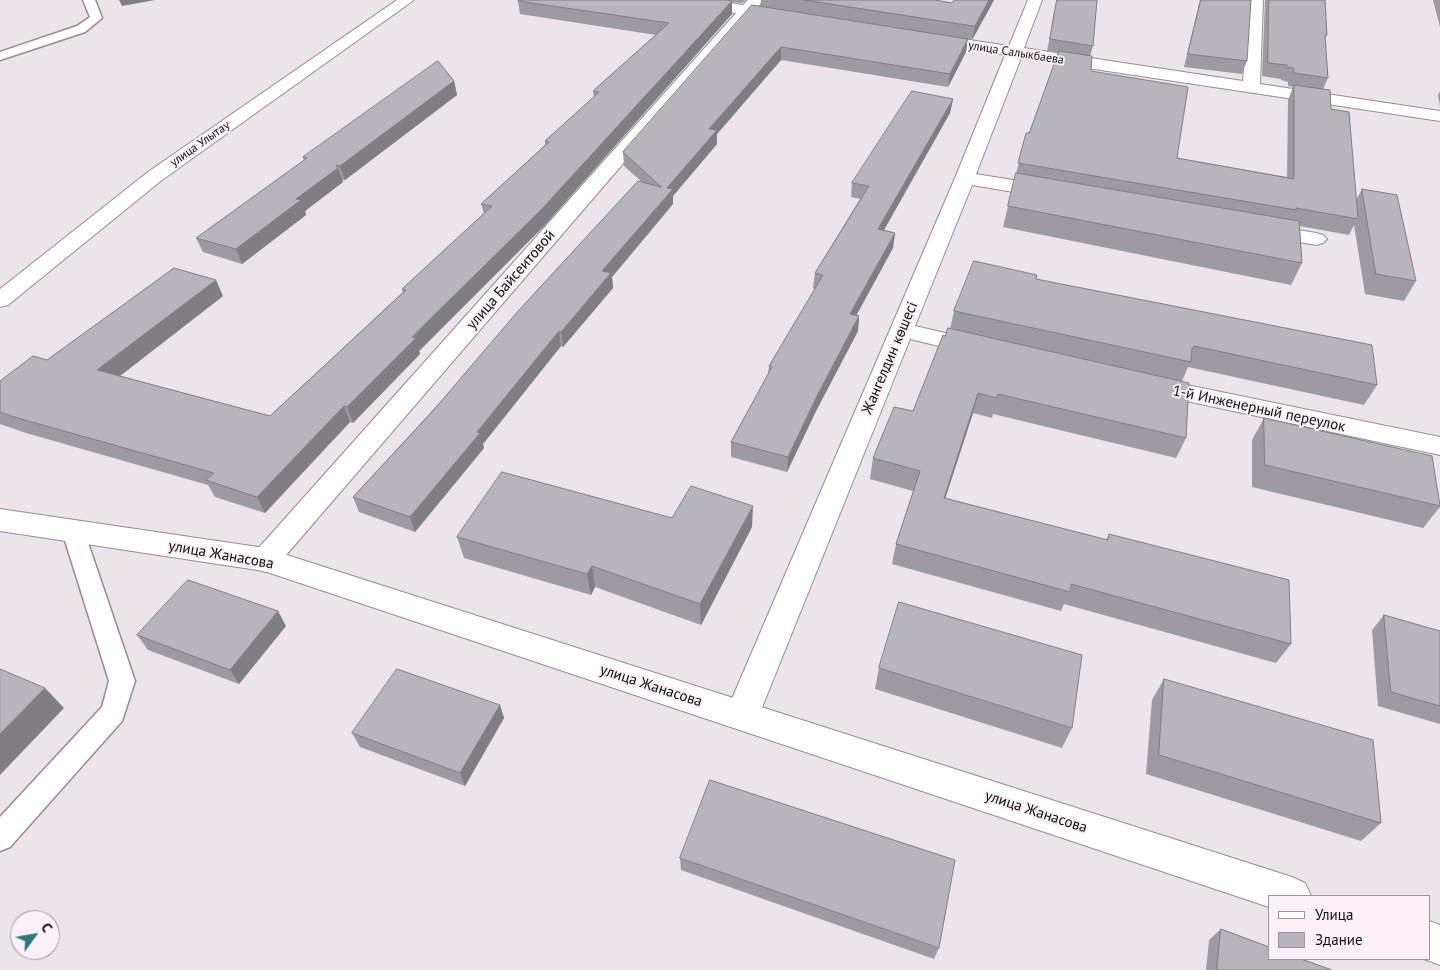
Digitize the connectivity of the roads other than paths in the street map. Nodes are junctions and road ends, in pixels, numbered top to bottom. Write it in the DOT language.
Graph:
graph roads {
  1 [pos="89,0"];
  2 [pos="407,0"];
  3 [pos="682,0"];
  4 [pos="1035,0"];
  5 [pos="1256,0"];
  6 [pos="752,5"];
  7 [pos="795,18"];
  8 [pos="910,36"];
  9 [pos="1014,53"];
  10 [pos="0,56"];
  11 [pos="1251,87"];
  12 [pos="1440,116"];
  13 [pos="965,178"];
  14 [pos="1072,196"];
  15 [pos="1248,227"];
  16 [pos="1316,239"];
  17 [pos="0,300"];
  18 [pos="902,330"];
  19 [pos="998,352"];
  20 [pos="1133,382"];
  21 [pos="1440,446"];
  22 [pos="0,520"];
  23 [pos="72,531"];
  24 [pos="265,560"];
  25 [pos="742,715"];
  26 [pos="0,837"];
  27 [pos="1289,895"];
  1 -- 10 [label="lane"];
  2 -- 17 [label="street, улица Улытау"];
  3 -- 6 [label="street"];
  4 -- 9 [label="street, Жангелдин көшесі"];
  5 -- 11 [label="street"];
  6 -- 7 [label="street"];
  6 -- 24 [label="street, улица Байсеитовой"];
  8 -- 9 [label="street, улица Салыкбаева"];
  9 -- 11 [label="street, улица Салыкбаева"];
  9 -- 13 [label="street, Жангелдин көшесі"];
  11 -- 12 [label="street, улица Салыкбаева"];
  13 -- 14 [label="street"];
  13 -- 18 [label="street, Жангелдин көшесі"];
  15 -- 16 [label="street"];
  18 -- 19 [label="street"];
  18 -- 25 [label="street, Жангелдин көшесі"];
  20 -- 21 [label="street, 1-й Инженерный переулок"];
  22 -- 23 [label="street, улица Жанасова"];
  23 -- 24 [label="street, улица Жанасова"];
  23 -- 26 [label="lane"];
  24 -- 25 [label="street, улица Жанасова"];
  25 -- 27 [label="street, улица Жанасова"];
}
